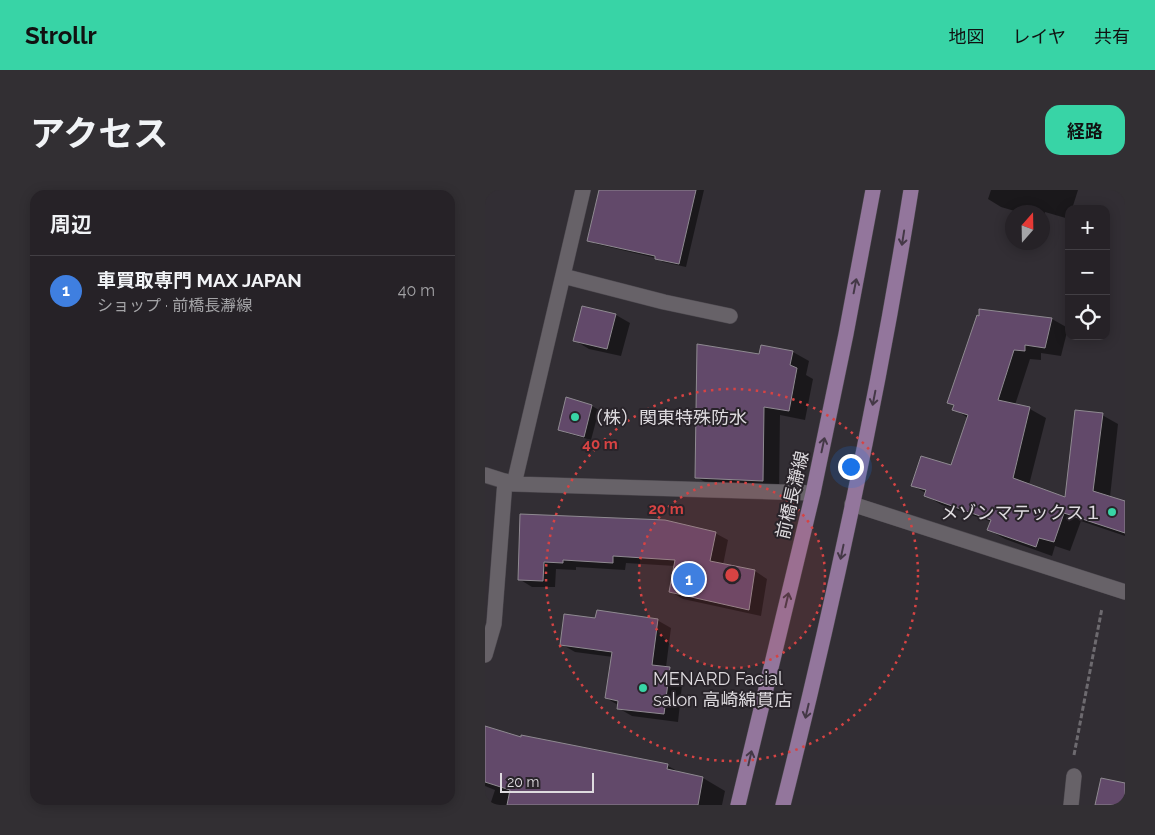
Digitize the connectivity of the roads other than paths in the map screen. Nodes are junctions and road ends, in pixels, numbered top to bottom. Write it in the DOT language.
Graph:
graph roads {
  1 [pos="583,190"];
  2 [pos="873,190"];
  3 [pos="911,190"];
  4 [pos="563,276"];
  5 [pos="730,316"];
  6 [pos="485,475"];
  7 [pos="510,482"];
  8 [pos="813,493"];
  9 [pos="852,504"];
  10 [pos="1125,592"];
  11 [pos="485,655"];
  12 [pos="1074,776"];
  13 [pos="738,805"];
  14 [pos="783,805"];
  15 [pos="1071,805"];
  1 -- 4 [label="street"];
  8 -- 2 [label="main road, 前橋長瀞線, one-way"];
  3 -- 9 [label="main road, one-way"];
  4 -- 5 [label="street"];
  4 -- 7 [label="street"];
  6 -- 7 [label="street"];
  7 -- 8 [label="street"];
  7 -- 11 [label="street"];
  13 -- 8 [label="main road, 前橋長瀞線, one-way"];
  9 -- 10 [label="street"];
  9 -- 14 [label="main road, one-way"];
  12 -- 15 [label="street"];
}
